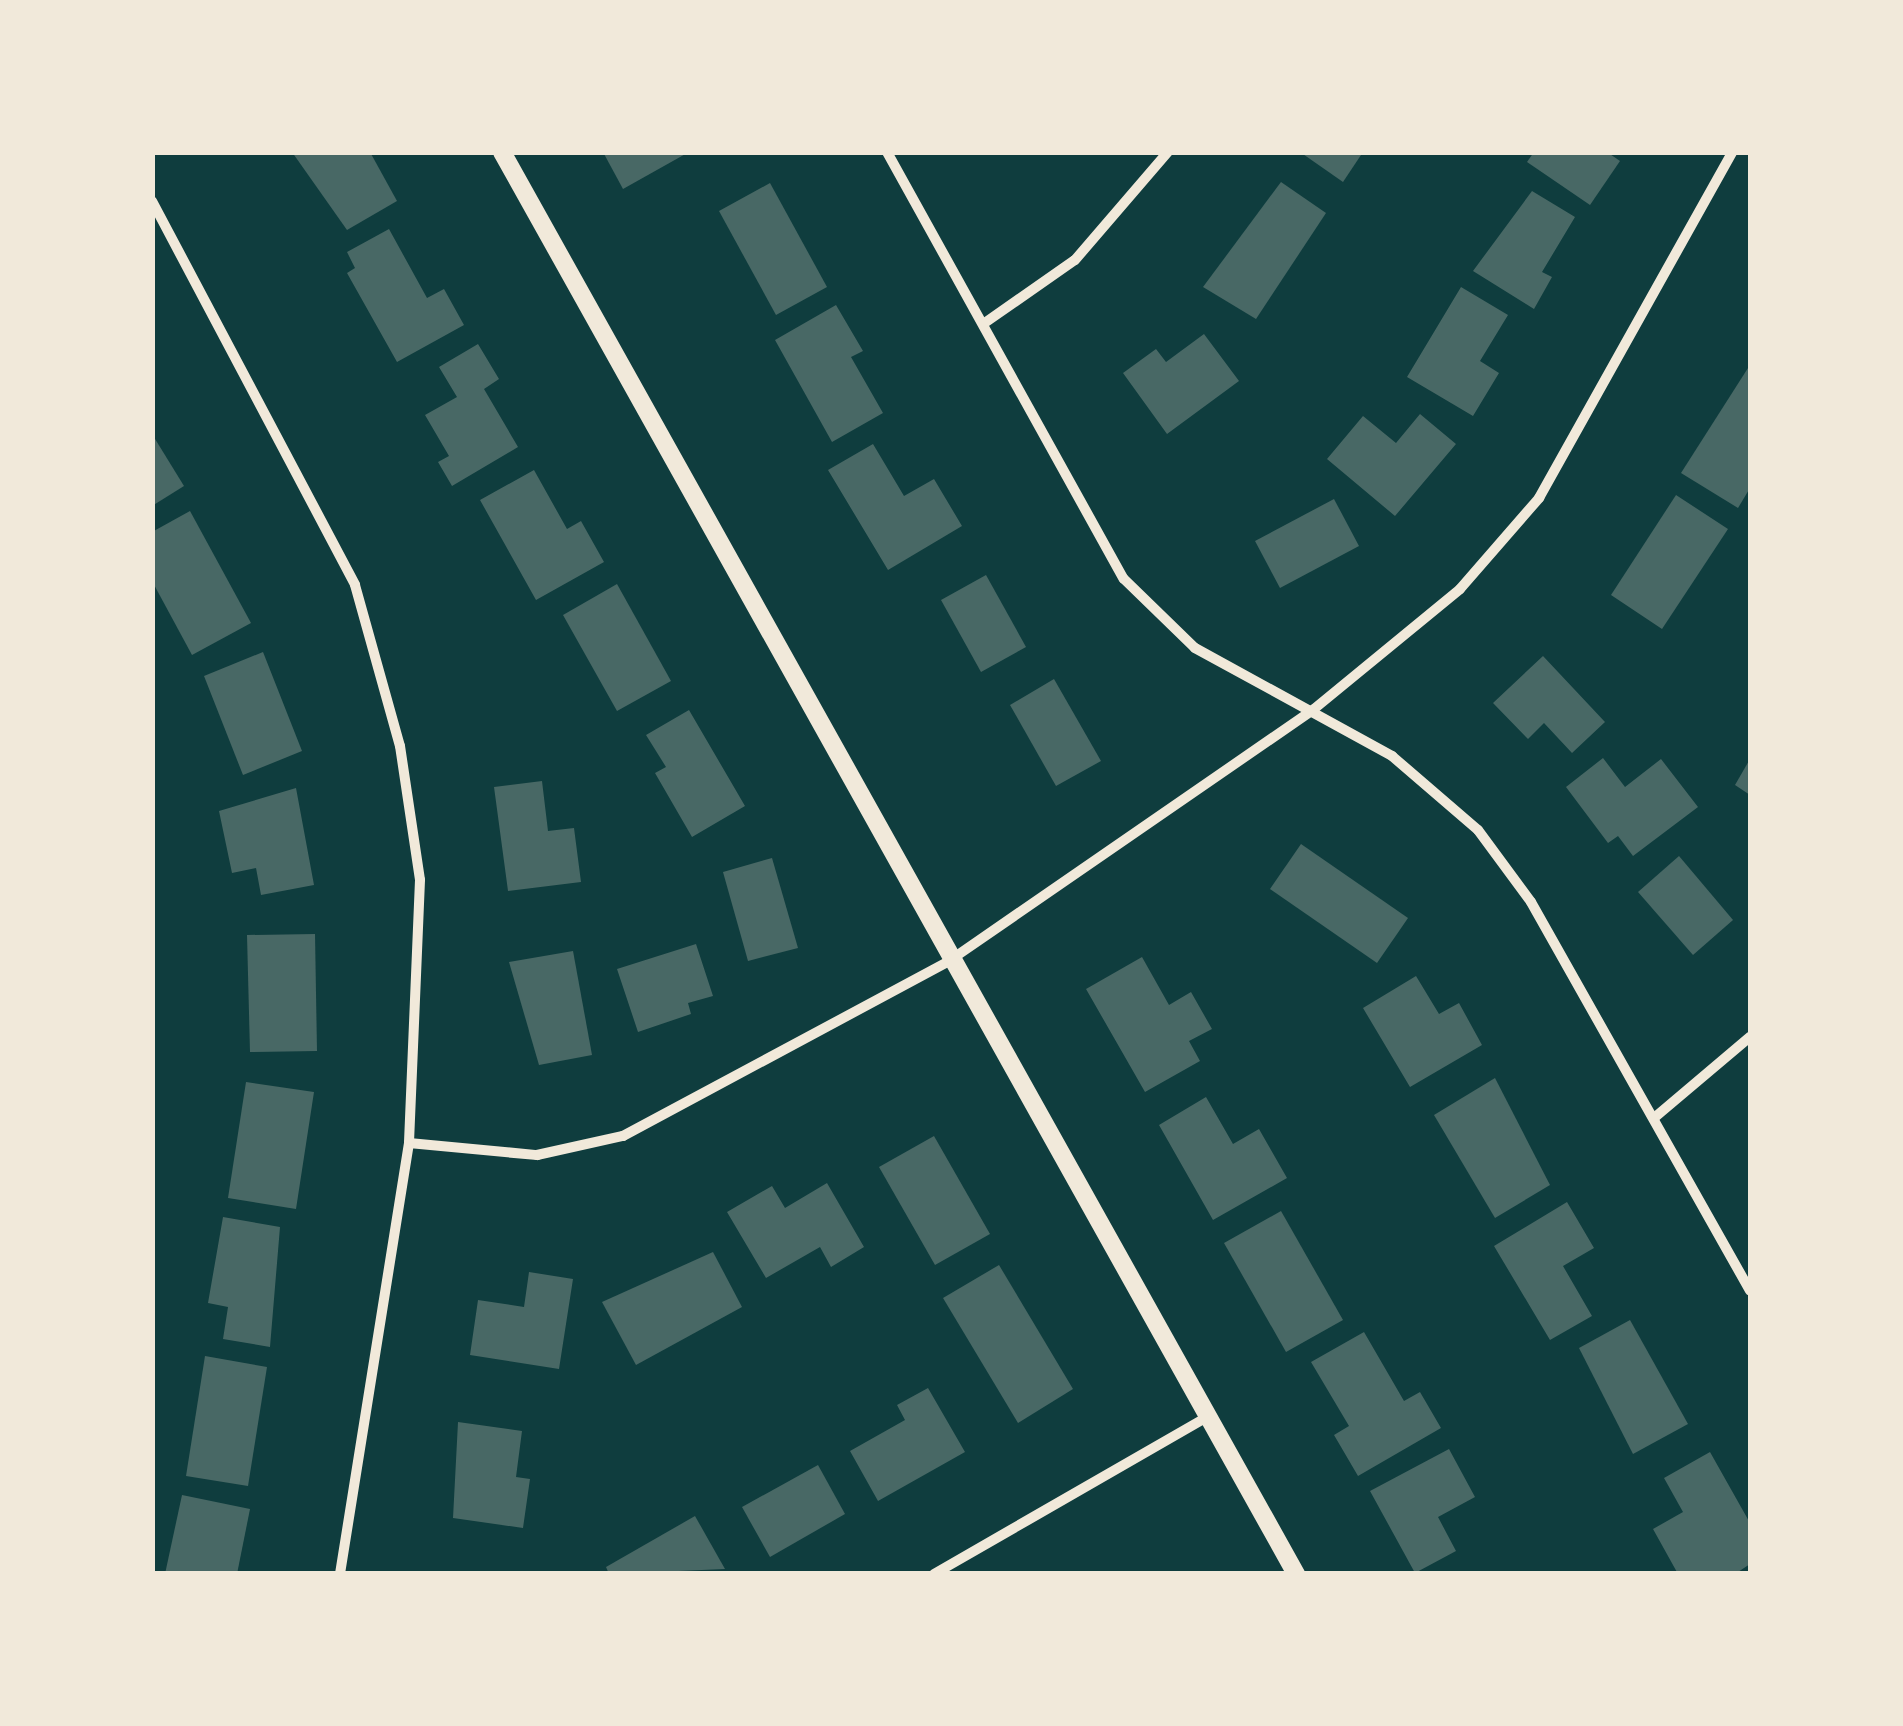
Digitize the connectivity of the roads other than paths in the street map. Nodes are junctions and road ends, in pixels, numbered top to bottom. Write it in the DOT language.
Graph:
graph roads {
  1 [pos="502,152"];
  2 [pos="887,152"];
  3 [pos="1168,152"];
  4 [pos="1732,152"];
  5 [pos="152,201"];
  6 [pos="986,322"];
  7 [pos="1314,710"];
  8 [pos="950,961"];
  9 [pos="1750,1038"];
  10 [pos="1654,1118"];
  11 [pos="409,1143"];
  12 [pos="1750,1290"];
  13 [pos="1207,1418"];
  14 [pos="340,1574"];
  15 [pos="934,1574"];
  16 [pos="1296,1574"];
  1 -- 8 [label="street"];
  2 -- 6 [label="street"];
  3 -- 6 [label="street"];
  4 -- 7 [label="street"];
  5 -- 11 [label="street"];
  6 -- 7 [label="street"];
  7 -- 8 [label="street"];
  7 -- 10 [label="street"];
  8 -- 11 [label="street"];
  8 -- 13 [label="street"];
  9 -- 10 [label="street"];
  10 -- 12 [label="street"];
  11 -- 14 [label="street"];
  13 -- 15 [label="street"];
  13 -- 16 [label="street"];
}
